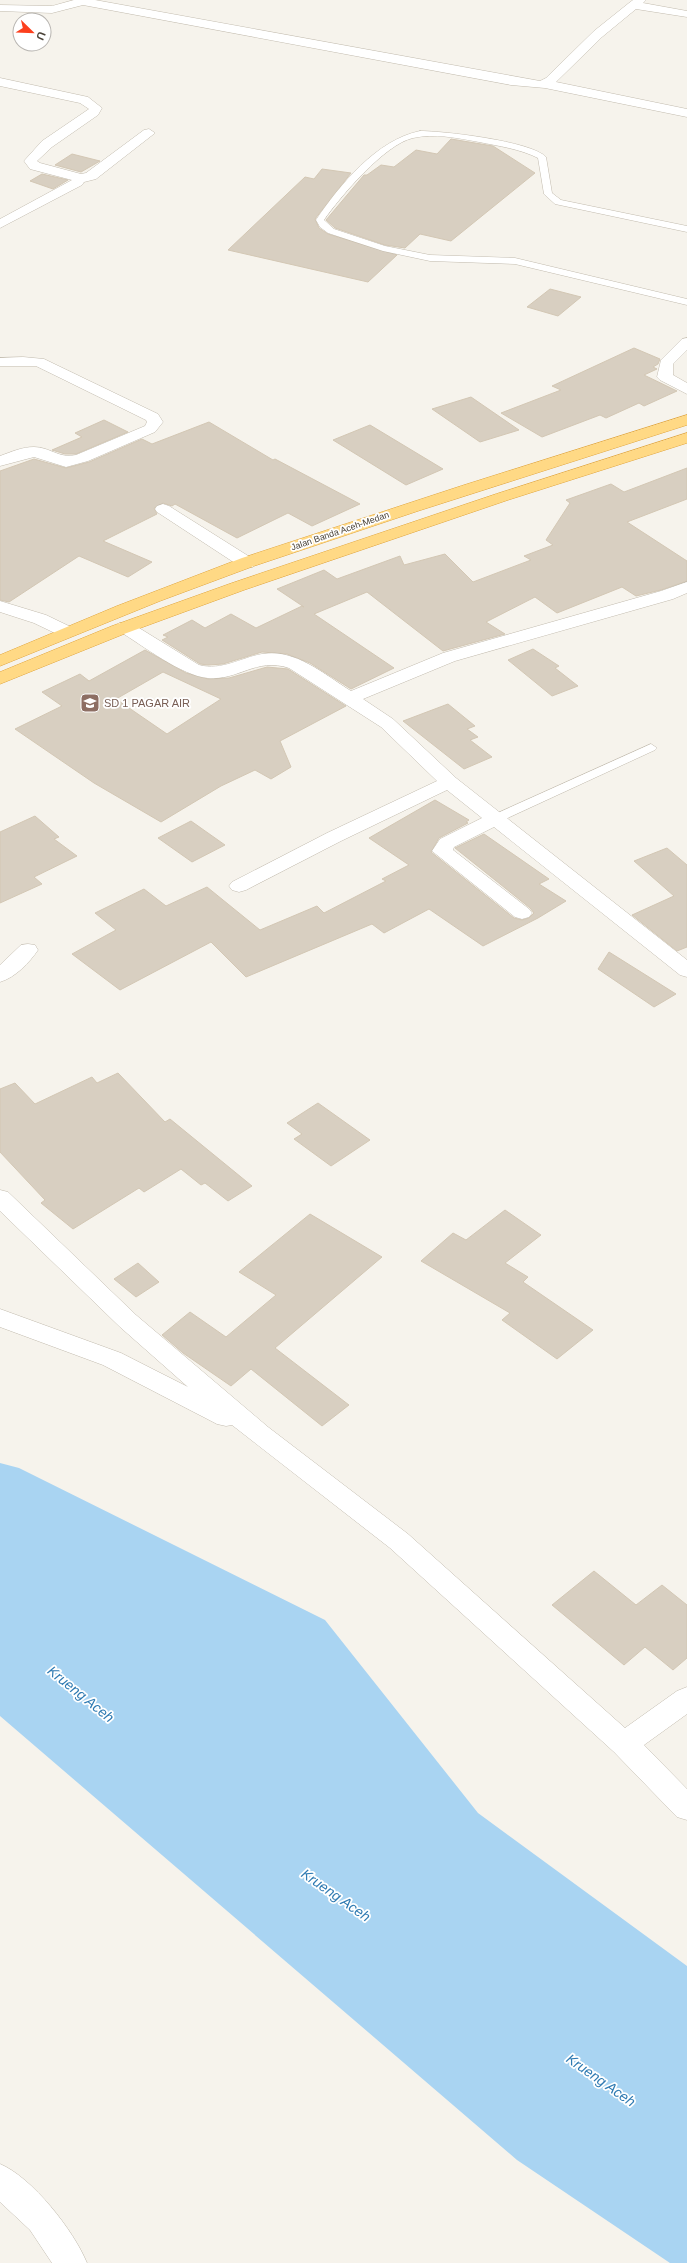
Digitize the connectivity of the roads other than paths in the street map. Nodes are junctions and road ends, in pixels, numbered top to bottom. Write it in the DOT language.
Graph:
graph roads {
  1 [pos="82,0"];
  2 [pos="636,3"];
  3 [pos="0,8"];
  4 [pos="687,14"];
  5 [pos="0,82"];
  6 [pos="546,84"];
  7 [pos="687,113"];
  8 [pos="149,133"];
  9 [pos="79,179"];
  10 [pos="0,224"];
  11 [pos="687,229"];
  12 [pos="687,302"];
  13 [pos="687,342"];
  14 [pos="0,362"];
  15 [pos="687,389"];
  16 [pos="687,420"];
  17 [pos="687,438"];
  18 [pos="0,461"];
  19 [pos="163,509"];
  20 [pos="247,563"];
  21 [pos="687,587"];
  22 [pos="0,606"];
  23 [pos="125,628"];
  24 [pos="67,632"];
  25 [pos="0,662"];
  26 [pos="0,679"];
  27 [pos="350,698"];
  28 [pos="651,748"];
  29 [pos="449,782"];
  30 [pos="495,819"];
  31 [pos="239,886"];
  32 [pos="522,913"];
  33 [pos="28,950"];
  34 [pos="687,970"];
  35 [pos="0,975"];
  36 [pos="0,1198"];
  37 [pos="0,1318"];
  38 [pos="259,1434"];
  39 [pos="687,1699"];
  40 [pos="624,1744"];
  41 [pos="687,1808"];
  42 [pos="0,2180"];
  43 [pos="71,2263"];
  1 -- 3 [label="street"];
  1 -- 6 [label="street"];
  2 -- 4 [label="street"];
  2 -- 6 [label="street"];
  5 -- 9 [label="street"];
  6 -- 7 [label="street"];
  8 -- 9 [label="street"];
  9 -- 10 [label="street"];
  11 -- 12 [label="lane"];
  13 -- 15 [label="street"];
  14 -- 18 [label="street"];
  16 -- 20 [label="highway, Jalan Banda Aceh-Medan"];
  17 -- 23 [label="highway, Jalan Banda Aceh-Medan"];
  19 -- 20 [label="street"];
  20 -- 24 [label="highway, Jalan Banda Aceh-Medan"];
  21 -- 27 [label="street"];
  22 -- 24 [label="street"];
  23 -- 26 [label="highway, Jalan Banda Aceh-Medan"];
  23 -- 27 [label="street"];
  24 -- 25 [label="highway, Jalan Banda Aceh-Medan"];
  27 -- 29 [label="street"];
  28 -- 30 [label="lane"];
  29 -- 30 [label="street"];
  29 -- 31 [label="street"];
  30 -- 32 [label="street"];
  30 -- 34 [label="street"];
  33 -- 35 [label="street"];
  36 -- 38 [label="street"];
  37 -- 38 [label="street"];
  38 -- 40 [label="street"];
  39 -- 40 [label="street"];
  40 -- 41 [label="street"];
  42 -- 43 [label="street"];
}
